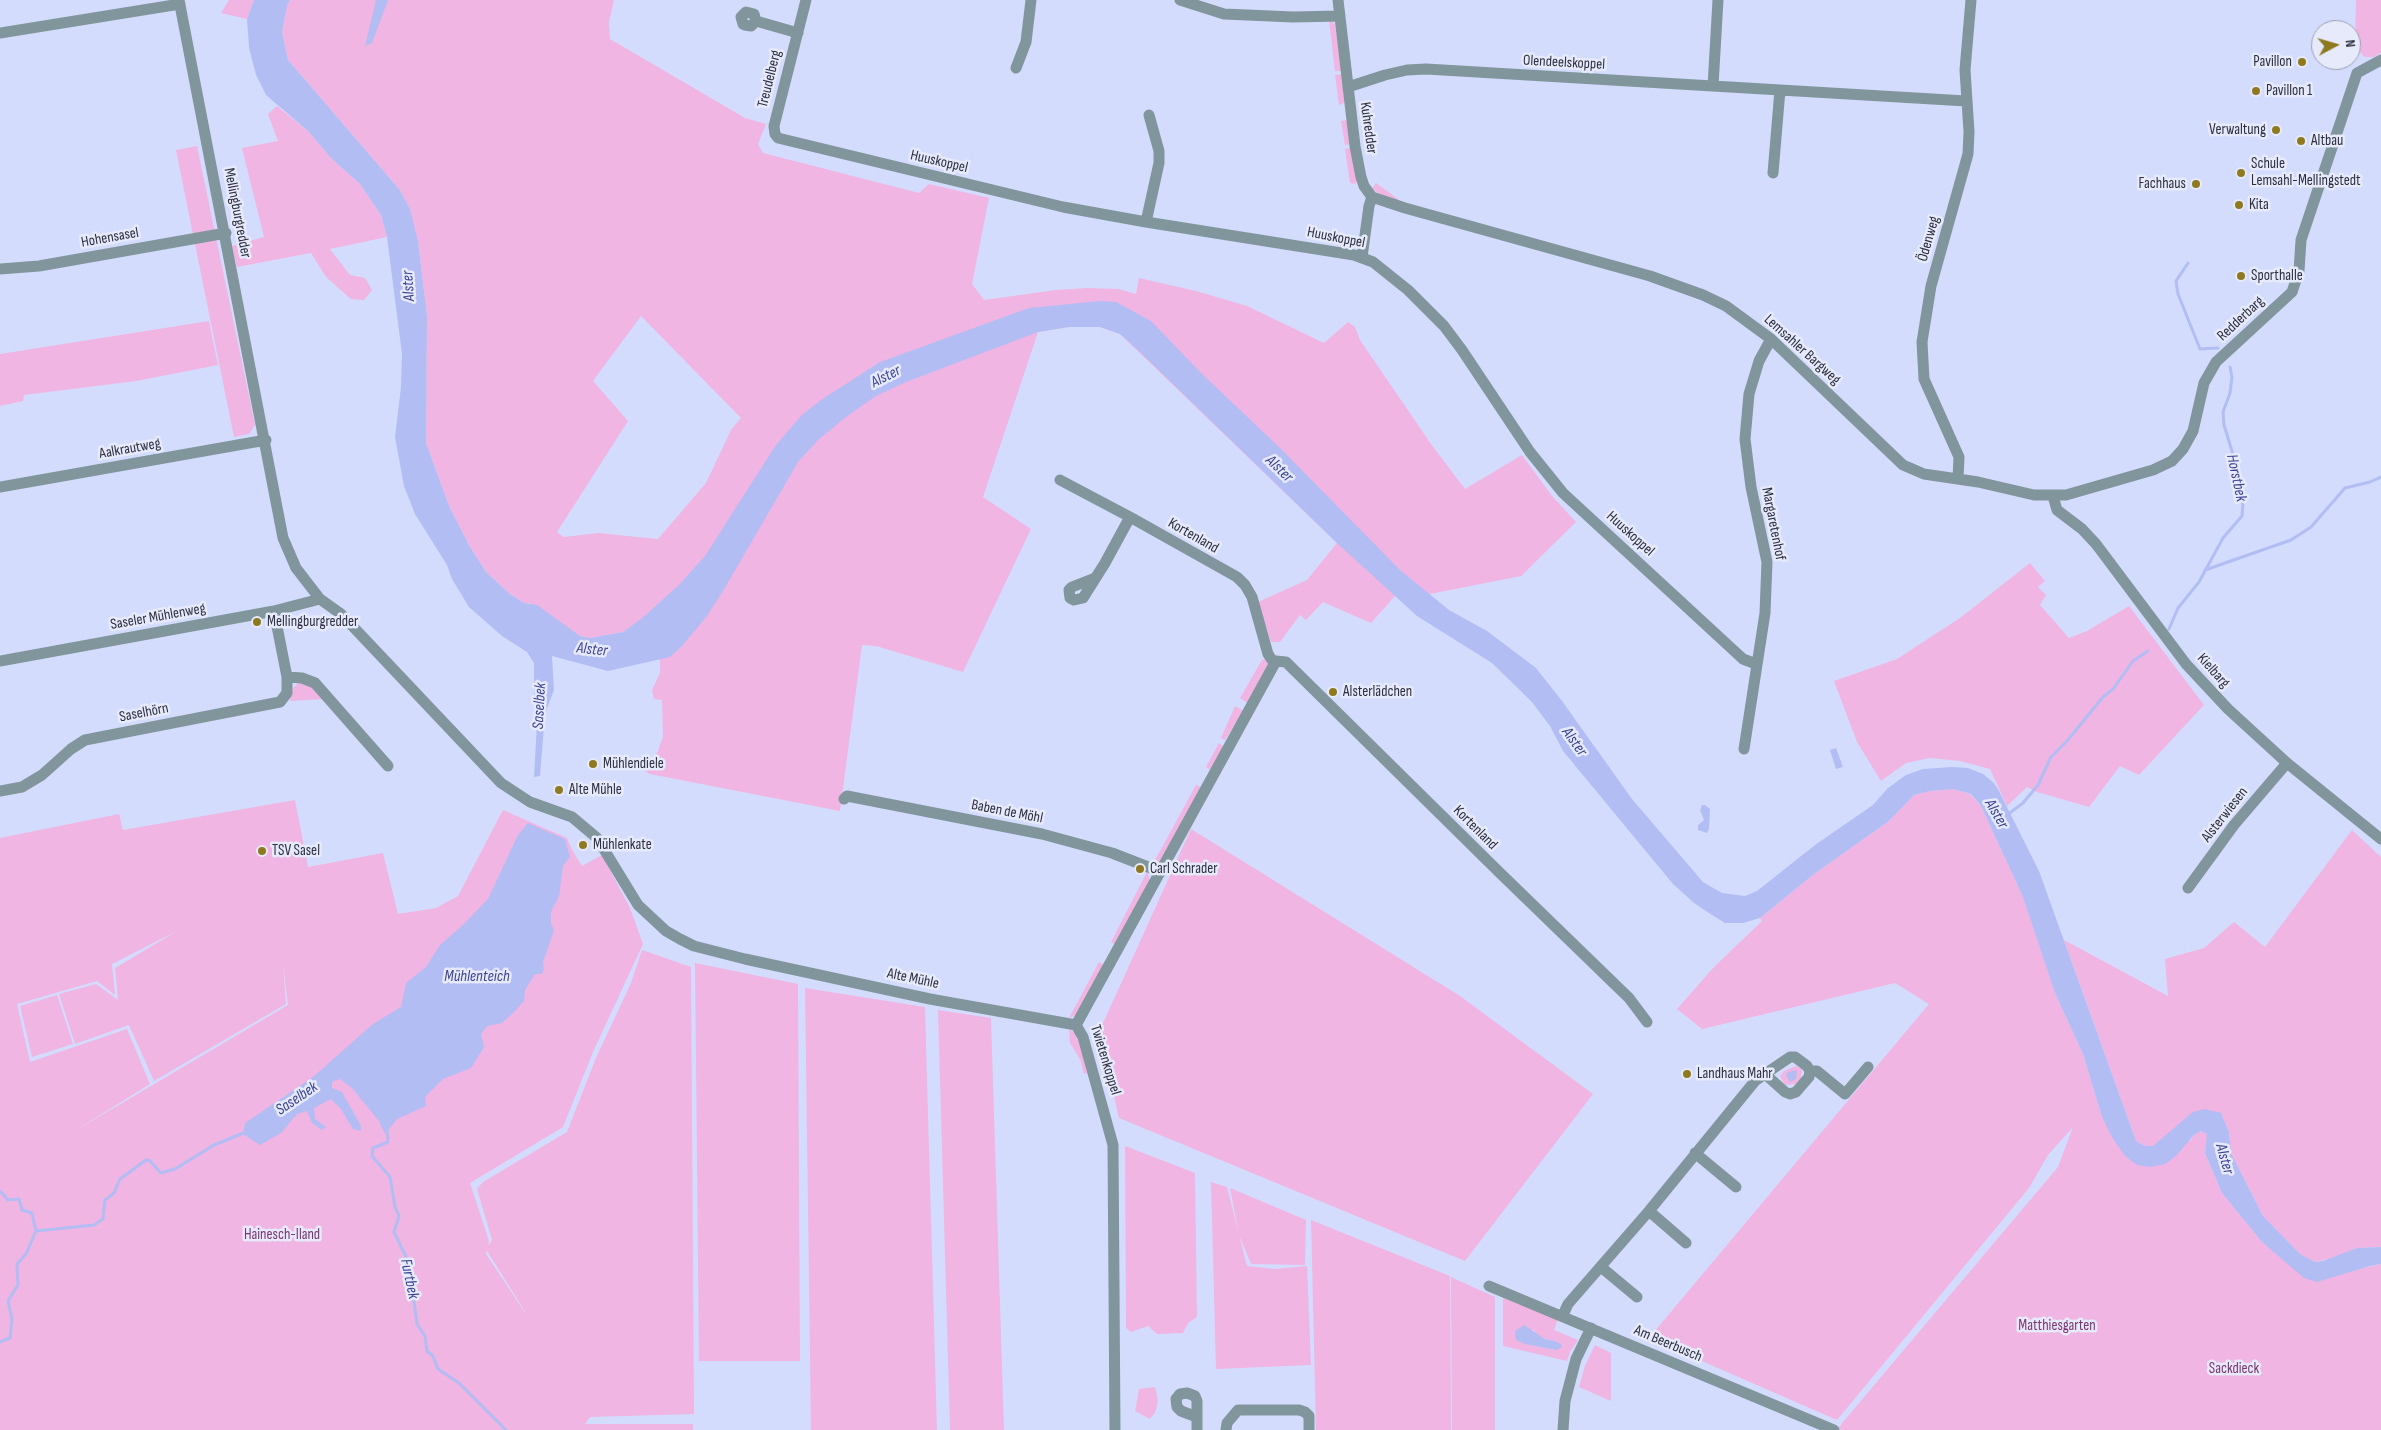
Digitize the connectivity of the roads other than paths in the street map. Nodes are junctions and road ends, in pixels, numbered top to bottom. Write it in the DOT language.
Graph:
graph roads {
  1 [pos="806,0"];
  2 [pos="1031,0"];
  3 [pos="1180,0"];
  4 [pos="1338,0"];
  5 [pos="1718,0"];
  6 [pos="1971,0"];
  7 [pos="179,2"];
  8 [pos="1340,16"];
  9 [pos="756,21"];
  10 [pos="798,32"];
  11 [pos="0,33"];
  12 [pos="2381,60"];
  13 [pos="1016,68"];
  14 [pos="1713,86"];
  15 [pos="1348,87"];
  16 [pos="1780,90"];
  17 [pos="1966,101"];
  18 [pos="1149,116"];
  19 [pos="775,134"];
  20 [pos="1773,173"];
  21 [pos="1372,197"];
  22 [pos="1146,222"];
  23 [pos="226,232"];
  24 [pos="1362,256"];
  25 [pos="0,269"];
  26 [pos="1772,339"];
  27 [pos="266,440"];
  28 [pos="1958,479"];
  29 [pos="1060,480"];
  30 [pos="0,486"];
  31 [pos="2053,496"];
  32 [pos="1130,517"];
  33 [pos="1095,578"];
  34 [pos="320,599"];
  35 [pos="274,612"];
  36 [pos="0,661"];
  37 [pos="1276,662"];
  38 [pos="1756,664"];
  39 [pos="287,677"];
  40 [pos="1744,749"];
  41 [pos="2287,763"];
  42 [pos="388,766"];
  43 [pos="0,791"];
  44 [pos="844,799"];
  45 [pos="2381,839"];
  46 [pos="1161,872"];
  47 [pos="2188,888"];
  48 [pos="1647,1022"];
  49 [pos="1076,1025"];
  50 [pos="1868,1067"];
  51 [pos="1810,1071"];
  52 [pos="1765,1074"];
  53 [pos="1695,1153"];
  54 [pos="1736,1187"];
  55 [pos="1648,1211"];
  56 [pos="1686,1242"];
  57 [pos="1601,1267"];
  58 [pos="1489,1286"];
  59 [pos="1637,1297"];
  60 [pos="1563,1315"];
  61 [pos="1591,1328"];
  62 [pos="1197,1417"];
  63 [pos="1115,1430"];
  64 [pos="1197,1430"];
  65 [pos="1226,1430"];
  66 [pos="1310,1430"];
  67 [pos="1563,1430"];
  68 [pos="1834,1430"];
  1 -- 10 [label="street, Treudelberg"];
  2 -- 13 [label="street"];
  3 -- 8 [label="street"];
  4 -- 8 [label="street, Kuhredder"];
  5 -- 14 [label="street"];
  6 -- 17 [label="street, Ödenweg"];
  7 -- 11 [label="street"];
  7 -- 23 [label="street, Mellingburgredder"];
  8 -- 15 [label="street, Kuhredder"];
  9 -- 10 [label="street"];
  10 -- 19 [label="street, Treudelberg"];
  12 -- 31 [label="street, Redderbarg"];
  14 -- 15 [label="street, Olendeelskoppel"];
  14 -- 16 [label="street, Olendeelskoppel"];
  15 -- 21 [label="street, Kuhredder"];
  16 -- 17 [label="street, Olendeelskoppel"];
  16 -- 20 [label="street"];
  17 -- 28 [label="street, Ödenweg"];
  18 -- 22 [label="street"];
  19 -- 22 [label="street, Huuskoppel"];
  21 -- 24 [label="street"];
  21 -- 26 [label="street, Lemsahler Bargweg"];
  22 -- 24 [label="street, Huuskoppel"];
  23 -- 25 [label="street, Hohensasel"];
  23 -- 27 [label="street, Mellingburgredder"];
  24 -- 38 [label="street, Huuskoppel"];
  26 -- 28 [label="street, Lemsahler Bargweg"];
  26 -- 38 [label="street, Margaretenhof"];
  27 -- 30 [label="street, Aalkrautweg"];
  27 -- 34 [label="street, Mellingburgredder"];
  28 -- 31 [label="street, Lemsahler Bargweg"];
  29 -- 32 [label="street, Kortenland"];
  31 -- 41 [label="street, Kielbarg"];
  32 -- 33 [label="street"];
  32 -- 37 [label="street, Kortenland"];
  34 -- 35 [label="street, Saseler Mühlenweg"];
  34 -- 49 [label="street, Alte Mühle"];
  35 -- 36 [label="street, Saseler Mühlenweg"];
  35 -- 39 [label="street, Saselhörn"];
  37 -- 46 [label="street, Twietenkoppel"];
  37 -- 48 [label="street, Kortenland"];
  38 -- 40 [label="street, Margaretenhof"];
  39 -- 42 [label="street"];
  39 -- 43 [label="street, Saselhörn"];
  41 -- 45 [label="street, Kielbarg"];
  41 -- 47 [label="street, Alsterwiesen"];
  44 -- 46 [label="street, Baben de Möhl"];
  46 -- 49 [label="street, Twietenkoppel"];
  49 -- 63 [label="street, Twietenkoppel"];
  50 -- 51 [label="street"];
  51 -- 52 [label="street"];
  51 -- 52 [label="street"];
  52 -- 53 [label="street"];
  53 -- 54 [label="street"];
  53 -- 55 [label="street"];
  55 -- 56 [label="street"];
  55 -- 57 [label="street"];
  57 -- 59 [label="street"];
  57 -- 60 [label="street"];
  58 -- 60 [label="street, Am Beerbusch"];
  60 -- 61 [label="street, Am Beerbusch"];
  61 -- 67 [label="street"];
  61 -- 68 [label="street, Am Beerbusch"];
  62 -- 64 [label="street"];
  65 -- 66 [label="street"];
}
